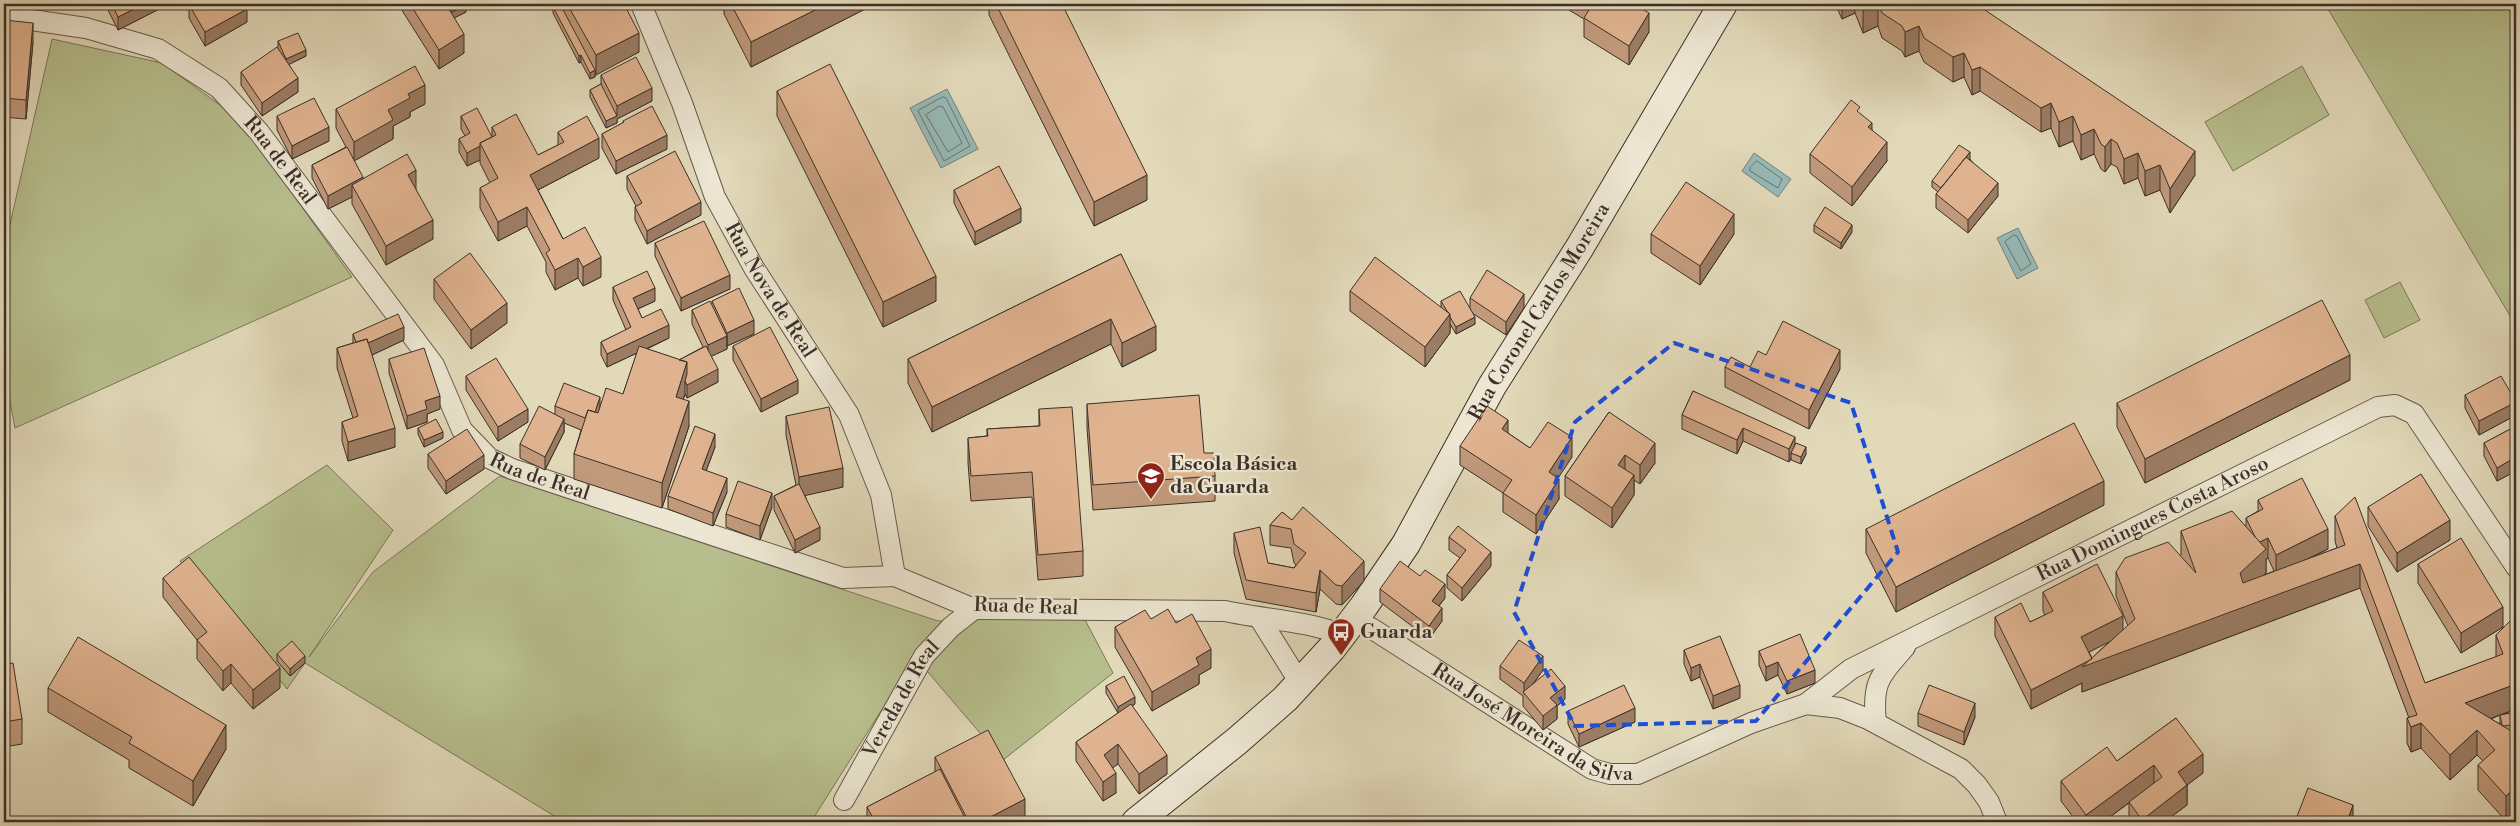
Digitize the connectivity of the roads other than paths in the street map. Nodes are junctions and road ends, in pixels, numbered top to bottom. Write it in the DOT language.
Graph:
graph roads {
  1 [pos="641,4"];
  2 [pos="1722,4"];
  3 [pos="4,16"];
  4 [pos="2516,567"];
  5 [pos="895,576"];
  6 [pos="974,609"];
  7 [pos="1260,619"];
  8 [pos="1348,627"];
  9 [pos="1911,640"];
  10 [pos="1300,683"];
  11 [pos="1806,704"];
  12 [pos="1876,723"];
  13 [pos="844,800"];
  14 [pos="1136,822"];
  15 [pos="1997,822"];
  1 -- 5 [label="street, Rua Nova de Real"];
  2 -- 8 [label="main road, Rua Coronel Carlos Moreira"];
  3 -- 5 [label="street, Rua de Real"];
  4 -- 9 [label="street, Rua Domingues Costa Aroso"];
  5 -- 6 [label="street, Rua de Real"];
  6 -- 7 [label="street, Rua de Real"];
  6 -- 13 [label="street, Vereda de Real"];
  7 -- 8 [label="street, Rua de Real"];
  7 -- 10 [label="street"];
  8 -- 10 [label="main road, Rua Coronel Carlos Moreira"];
  8 -- 11 [label="street, Rua José Moreira da Silva"];
  9 -- 11 [label="street, Rua Domingues Costa Aroso"];
  9 -- 12 [label="street, Rua Domingues Costa Aroso"];
  10 -- 14 [label="main road, Rua Coronel Carlos Moreira"];
  11 -- 12 [label="street, Rua José Moreira da Silva"];
  12 -- 15 [label="street, Rua José Moreira da Silva"];
}
